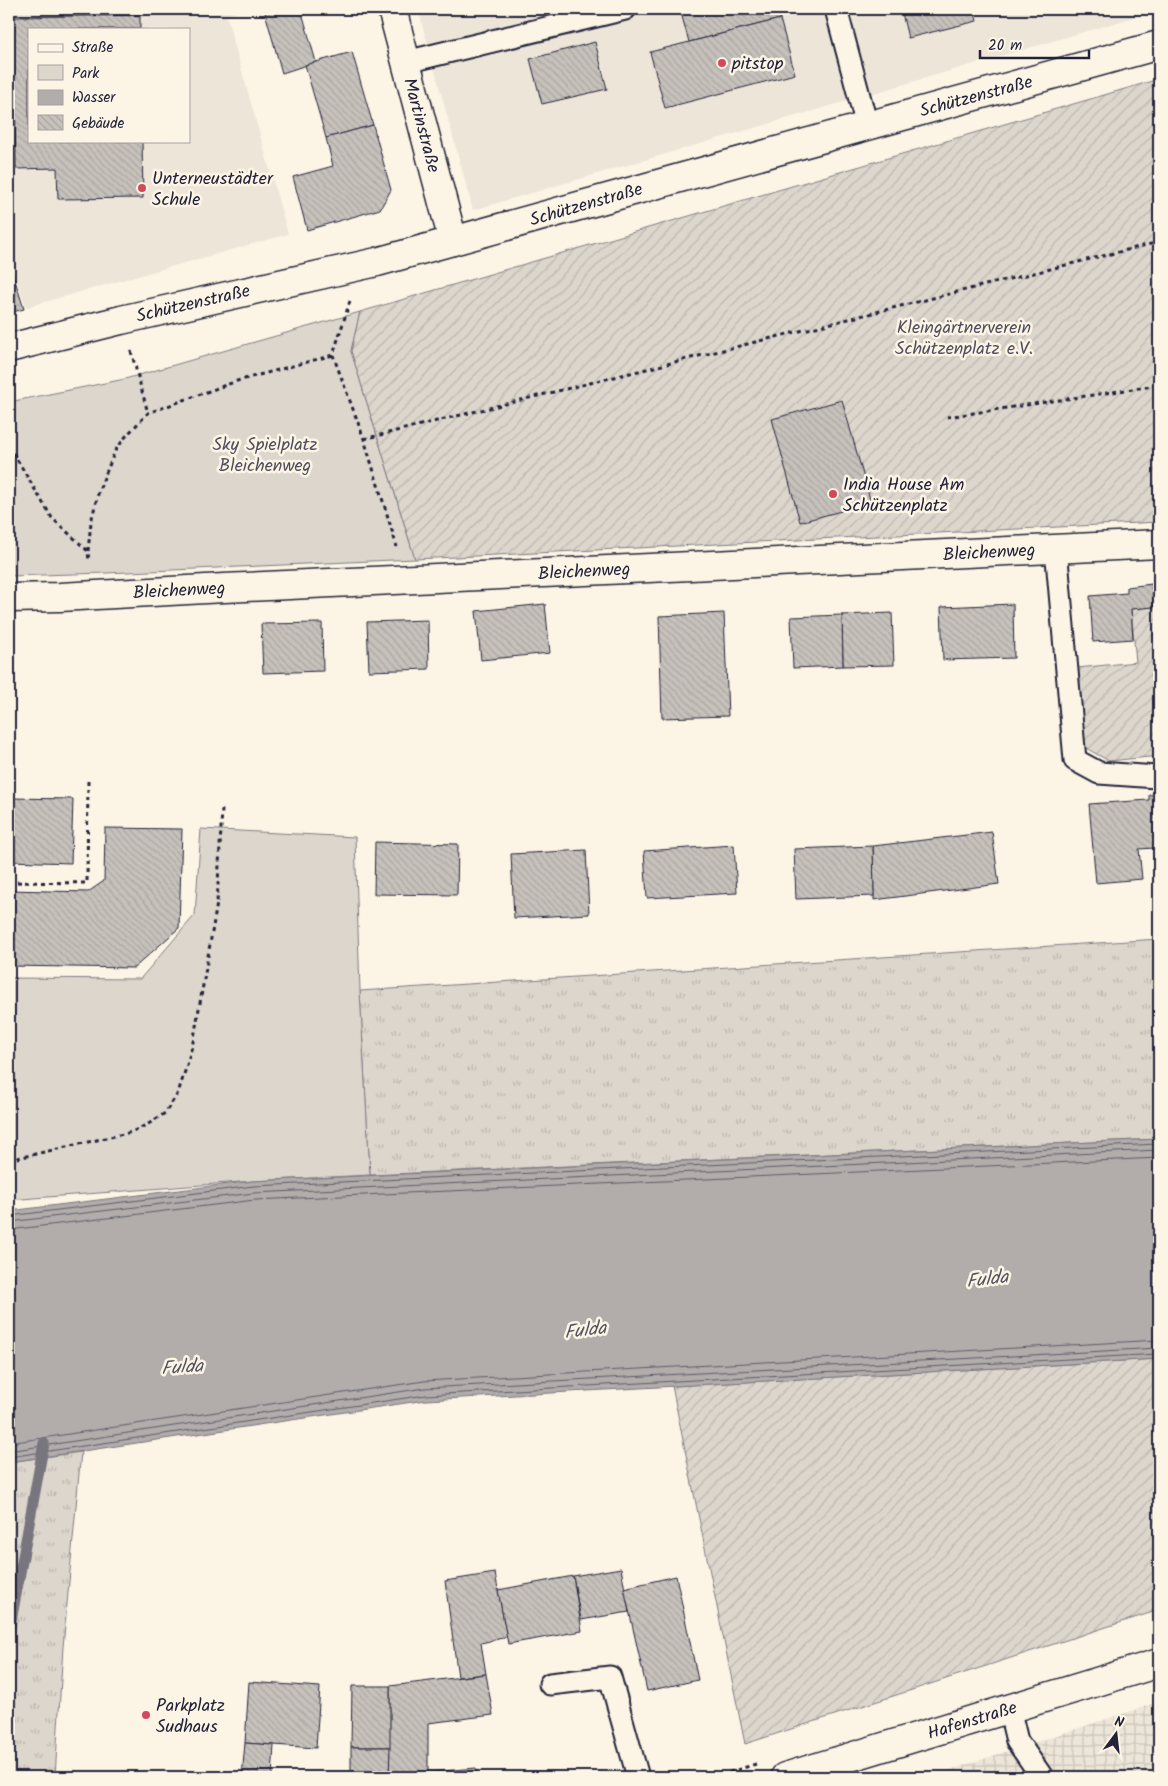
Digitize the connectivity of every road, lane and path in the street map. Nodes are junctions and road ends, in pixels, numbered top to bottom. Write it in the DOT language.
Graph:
graph roads {
  1 [pos="392,9"];
  2 [pos="625,9"];
  3 [pos="836,9"];
  4 [pos="1159,45"];
  5 [pos="406,62"];
  6 [pos="867,126"];
  7 [pos="453,241"];
  8 [pos="1159,242"];
  9 [pos="350,302"];
  10 [pos="9,348"];
  11 [pos="333,355"];
  12 [pos="135,364"];
  13 [pos="1159,385"];
  14 [pos="148,413"];
  15 [pos="947,417"];
  16 [pos="364,439"];
  17 [pos="9,446"];
  18 [pos="1159,544"];
  19 [pos="1056,548"];
  20 [pos="88,551"];
  21 [pos="407,579"];
  22 [pos="90,596"];
  23 [pos="9,598"];
  24 [pos="1157,777"];
  25 [pos="88,779"];
  26 [pos="222,809"];
  27 [pos="9,882"];
  28 [pos="9,1160"];
  29 [pos="1159,1663"];
  30 [pos="550,1684"];
  31 [pos="1010,1708"];
  32 [pos="638,1777"];
  33 [pos="785,1777"];
  34 [pos="1042,1777"];
  1 -- 5 [label="street, Martinstraße"];
  2 -- 5 [label="lane"];
  3 -- 6 [label="lane"];
  4 -- 6 [label="street, Schützenstraße"];
  5 -- 7 [label="street, Martinstraße"];
  6 -- 7 [label="street, Schützenstraße"];
  7 -- 10 [label="street, Schützenstraße"];
  8 -- 16 [label="path"];
  9 -- 11 [label="path"];
  11 -- 14 [label="path"];
  11 -- 16 [label="path"];
  12 -- 14 [label="path"];
  13 -- 15 [label="path"];
  14 -- 20 [label="path"];
  16 -- 21 [label="path"];
  17 -- 20 [label="path"];
  18 -- 19 [label="street, Bleichenweg"];
  19 -- 21 [label="street, Bleichenweg"];
  19 -- 24 [label="lane"];
  20 -- 22 [label="path"];
  21 -- 22 [label="street, Bleichenweg"];
  22 -- 23 [label="street, Bleichenweg"];
  25 -- 27 [label="path"];
  26 -- 28 [label="path"];
  29 -- 31 [label="street, Hafenstraße"];
  30 -- 32 [label="lane"];
  31 -- 33 [label="street, Hafenstraße"];
  31 -- 34 [label="lane"];
}
